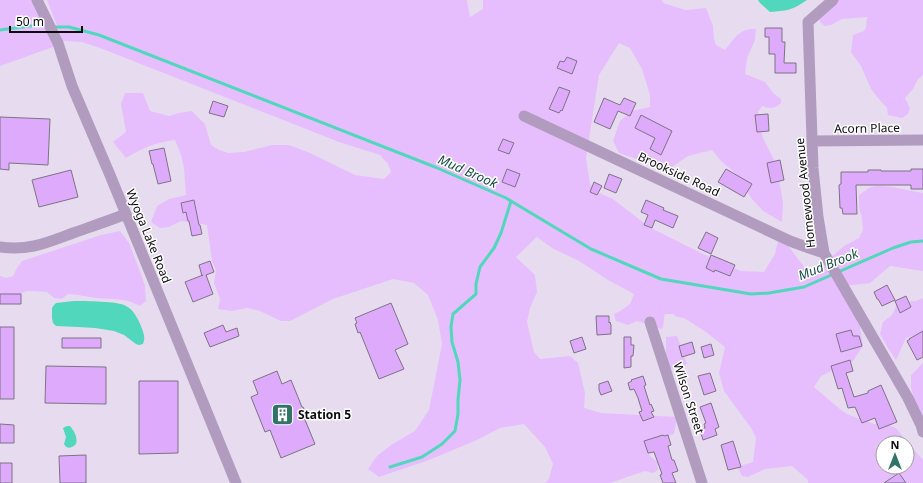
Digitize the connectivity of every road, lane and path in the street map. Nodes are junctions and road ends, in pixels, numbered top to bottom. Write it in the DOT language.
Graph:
graph roads {
  1 [pos="833,0"];
  2 [pos="38,1"];
  3 [pos="524,116"];
  4 [pos="923,140"];
  5 [pos="812,141"];
  6 [pos="126,214"];
  7 [pos="0,247"];
  8 [pos="826,256"];
  9 [pos="650,322"];
  10 [pos="923,432"];
  11 [pos="236,483"];
  12 [pos="702,483"];
  1 -- 5 [label="street, Homewood Avenue"];
  2 -- 6 [label="street, Wyoga Lake Road"];
  3 -- 8 [label="street, Brookside Road"];
  4 -- 5 [label="street, Acorn Place"];
  5 -- 8 [label="street, Homewood Avenue"];
  6 -- 7 [label="street"];
  6 -- 11 [label="street, Wyoga Lake Road"];
  8 -- 10 [label="street, Homewood Avenue"];
  9 -- 12 [label="street, Wilson Street"];
}
